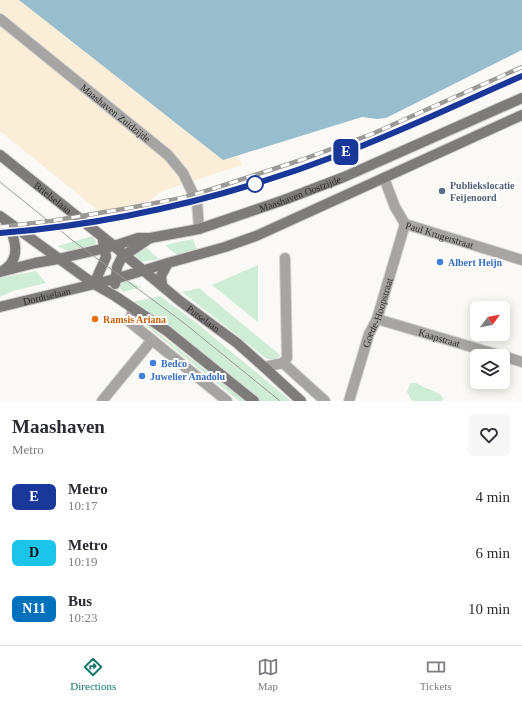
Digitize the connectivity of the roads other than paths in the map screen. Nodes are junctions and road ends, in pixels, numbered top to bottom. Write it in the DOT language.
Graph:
graph roads {
  1 [pos="0,19"];
  2 [pos="522,98"];
  3 [pos="522,115"];
  4 [pos="0,155"];
  5 [pos="384,178"];
  6 [pos="2,218"];
  7 [pos="405,224"];
  8 [pos="199,229"];
  9 [pos="150,238"];
  10 [pos="110,247"];
  11 [pos="125,255"];
  12 [pos="285,258"];
  13 [pos="58,259"];
  14 [pos="522,260"];
  15 [pos="168,263"];
  16 [pos="144,270"];
  17 [pos="1,272"];
  18 [pos="115,279"];
  19 [pos="94,284"];
  20 [pos="162,285"];
  21 [pos="115,296"];
  22 [pos="0,307"];
  23 [pos="133,308"];
  24 [pos="377,319"];
  25 [pos="152,340"];
  26 [pos="478,349"];
  27 [pos="510,358"];
  28 [pos="283,362"];
  29 [pos="522,362"];
  30 [pos="264,367"];
  31 [pos="102,401"];
  32 [pos="227,401"];
  33 [pos="254,401"];
  34 [pos="300,401"];
  35 [pos="325,401"];
  36 [pos="349,401"];
  1 -- 8 [label="street, Maashaven Zuidzijde"];
  2 -- 8 [label="main road, Maashaven Oostzijde"];
  3 -- 5 [label="main road, Maashaven Oostzijde"];
  4 -- 10 [label="main road, Brielselaan"];
  5 -- 7 [label="street, Paul Krugerstraat"];
  5 -- 15 [label="main road, Maashaven Oostzijde"];
  6 -- 13 [label="main road"];
  6 -- 17 [label="main road"];
  7 -- 14 [label="street, Paul Krugerstraat"];
  7 -- 24 [label="street, Goede-Hoopstraat"];
  8 -- 9 [label="main road, Maashaven Oostzijde"];
  9 -- 10 [label="main road, Maashaven Oostzijde"];
  9 -- 11 [label="main road"];
  10 -- 11 [label="main road, Brielselaan"];
  10 -- 13 [label="main road"];
  10 -- 19 [label="main road"];
  11 -- 16 [label="main road, Brielselaan"];
  11 -- 18 [label="main road"];
  12 -- 28 [label="street"];
  13 -- 17 [label="main road"];
  13 -- 19 [label="main road, Dordtselaan"];
  15 -- 16 [label="main road, Maashaven Oostzijde"];
  15 -- 20 [label="main road"];
  16 -- 18 [label="main road, Dordtselaan"];
  16 -- 20 [label="main road, Putselaan"];
  18 -- 19 [label="main road, Dordtselaan"];
  18 -- 21 [label="main road"];
  19 -- 21 [label="main road"];
  19 -- 22 [label="main road, Dordtselaan"];
  20 -- 30 [label="main road, Putselaan"];
  21 -- 23 [label="main road"];
  23 -- 25 [label="street"];
  23 -- 33 [label="main road"];
  24 -- 26 [label="street, Kaapstraat"];
  24 -- 36 [label="street, Goede-Hoopstraat"];
  25 -- 31 [label="street"];
  25 -- 32 [label="street"];
  27 -- 29 [label="street, Kaapstraat"];
  28 -- 30 [label="street"];
  28 -- 35 [label="street"];
  30 -- 34 [label="main road, Putselaan"];
}
